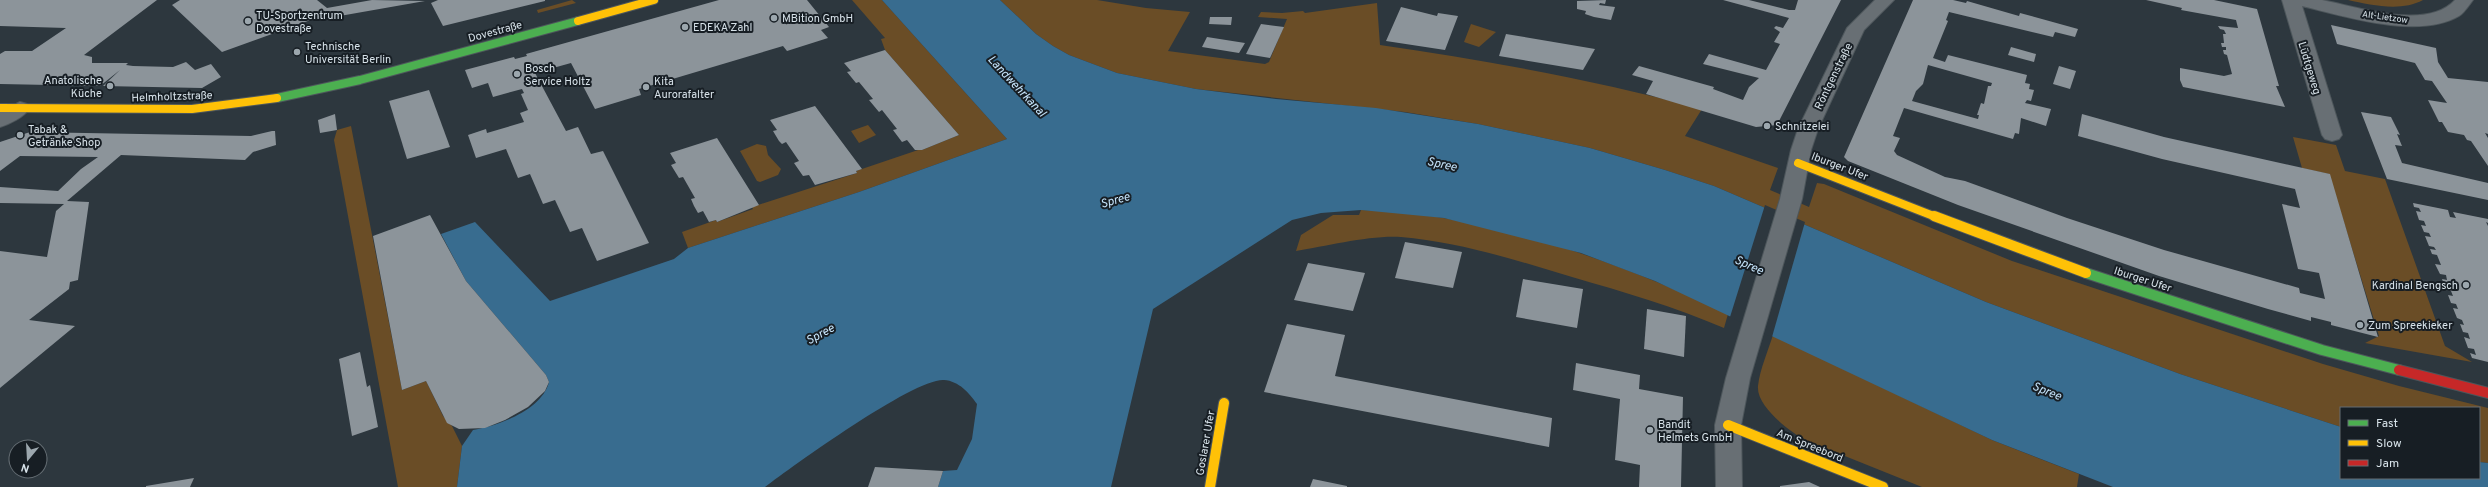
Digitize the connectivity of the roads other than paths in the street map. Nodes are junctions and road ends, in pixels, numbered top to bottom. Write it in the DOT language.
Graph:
graph roads {
  1 [pos="654,0"];
  2 [pos="1885,0"];
  3 [pos="2291,0"];
  4 [pos="2298,0"];
  5 [pos="2464,0"];
  6 [pos="342,85"];
  7 [pos="0,108"];
  8 [pos="20,108"];
  9 [pos="0,121"];
  10 [pos="2332,135"];
  11 [pos="1798,163"];
  12 [pos="2488,393"];
  13 [pos="1224,403"];
  14 [pos="1728,426"];
  15 [pos="1210,487"];
  16 [pos="1729,487"];
  17 [pos="1883,487"];
  1 -- 6 [label="street, Dovestraße"];
  2 -- 11 [label="street, Röntgenstraße"];
  3 -- 10 [label="street, Lüdtgeweg"];
  4 -- 5 [label="street, Alt-Lietzow"];
  6 -- 8 [label="street, Helmholtzstraße"];
  7 -- 8 [label="street, Helmholtzstraße"];
  8 -- 9 [label="street"];
  11 -- 12 [label="street, Iburger Ufer"];
  11 -- 14 [label="street, Röntgenstraße"];
  13 -- 15 [label="street, Goslarer Ufer"];
  14 -- 16 [label="street, Röntgenstraße"];
  14 -- 17 [label="street, Am Spreebord"];
}
